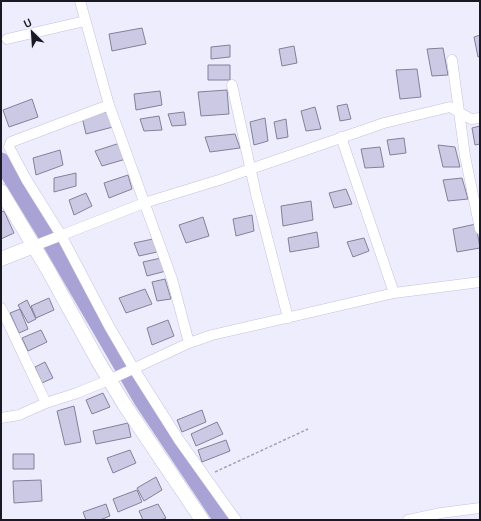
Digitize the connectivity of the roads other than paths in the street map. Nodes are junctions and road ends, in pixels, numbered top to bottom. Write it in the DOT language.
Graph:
graph roads {
  1 [pos="80,1"];
  2 [pos="84,21"];
  3 [pos="8,39"];
  4 [pos="452,60"];
  5 [pos="232,85"];
  6 [pos="109,105"];
  7 [pos="458,112"];
  8 [pos="480,118"];
  9 [pos="341,137"];
  10 [pos="250,169"];
  11 [pos="1,191"];
  12 [pos="144,203"];
  13 [pos="480,229"];
  14 [pos="60,235"];
  15 [pos="39,244"];
  16 [pos="1,259"];
  17 [pos="480,282"];
  18 [pos="394,293"];
  19 [pos="1,308"];
  20 [pos="288,318"];
  21 [pos="189,343"];
  22 [pos="132,369"];
  23 [pos="112,379"];
  24 [pos="46,403"];
  25 [pos="1,418"];
  26 [pos="480,508"];
  27 [pos="202,520"];
  28 [pos="236,520"];
  29 [pos="408,520"];
  1 -- 2 [label="street"];
  2 -- 3 [label="street"];
  2 -- 6 [label="street"];
  4 -- 7 [label="street"];
  5 -- 10 [label="street"];
  6 -- 12 [label="street"];
  6 -- 14 [label="street"];
  7 -- 8 [label="street"];
  7 -- 9 [label="street"];
  7 -- 13 [label="street"];
  9 -- 10 [label="street"];
  9 -- 18 [label="street"];
  10 -- 12 [label="street"];
  10 -- 20 [label="street"];
  11 -- 15 [label="street"];
  12 -- 14 [label="street"];
  12 -- 21 [label="street"];
  14 -- 15 [label="street"];
  14 -- 22 [label="street"];
  15 -- 16 [label="street"];
  15 -- 23 [label="street"];
  17 -- 18 [label="street"];
  18 -- 20 [label="street"];
  19 -- 24 [label="street"];
  20 -- 21 [label="street"];
  21 -- 22 [label="street"];
  22 -- 23 [label="street"];
  22 -- 28 [label="street"];
  23 -- 24 [label="street"];
  23 -- 27 [label="street"];
  24 -- 25 [label="street"];
  26 -- 29 [label="street"];
}
